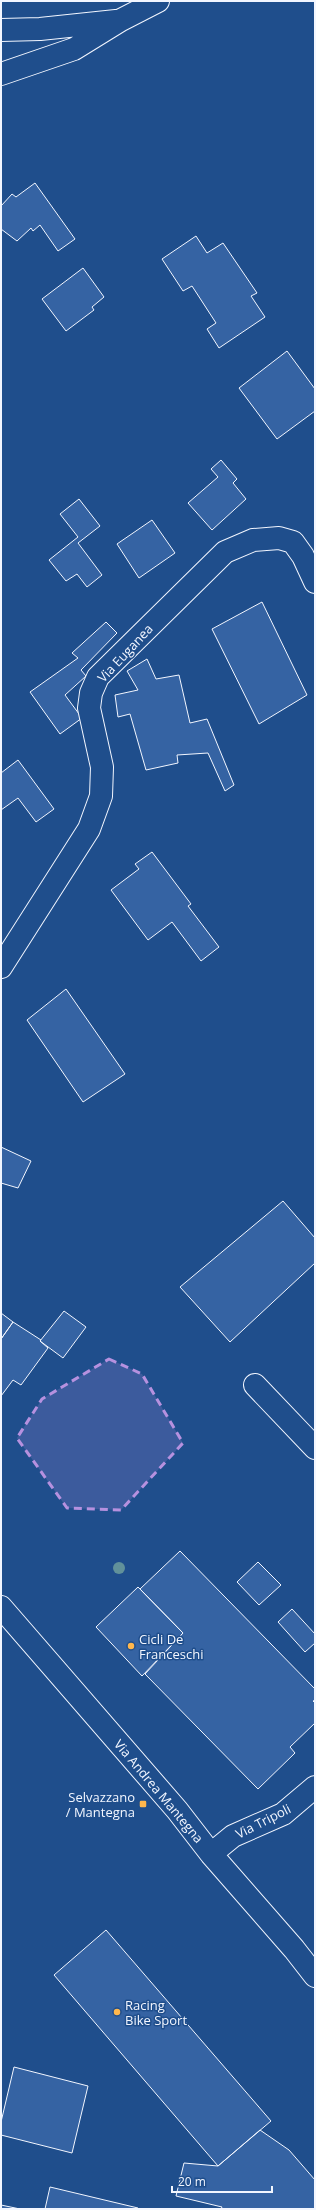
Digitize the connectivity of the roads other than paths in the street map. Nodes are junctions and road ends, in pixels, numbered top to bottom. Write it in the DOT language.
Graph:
graph roads {
  1 [pos="158,1"];
  2 [pos="121,20"];
  3 [pos="1,30"];
  4 [pos="1,74"];
  5 [pos="315,582"];
  6 [pos="1,967"];
  7 [pos="255,1385"];
  8 [pos="315,1448"];
  9 [pos="1,1607"];
  10 [pos="315,1787"];
  11 [pos="211,1854"];
  12 [pos="315,1976"];
  1 -- 2 [label="street"];
  2 -- 3 [label="street"];
  2 -- 4 [label="street"];
  5 -- 6 [label="street, Via Euganea"];
  7 -- 8 [label="street"];
  9 -- 11 [label="street, Via Andrea Mantegna"];
  10 -- 11 [label="street, Via Tripoli"];
  11 -- 12 [label="street, Via Andrea Mantegna"];
}
